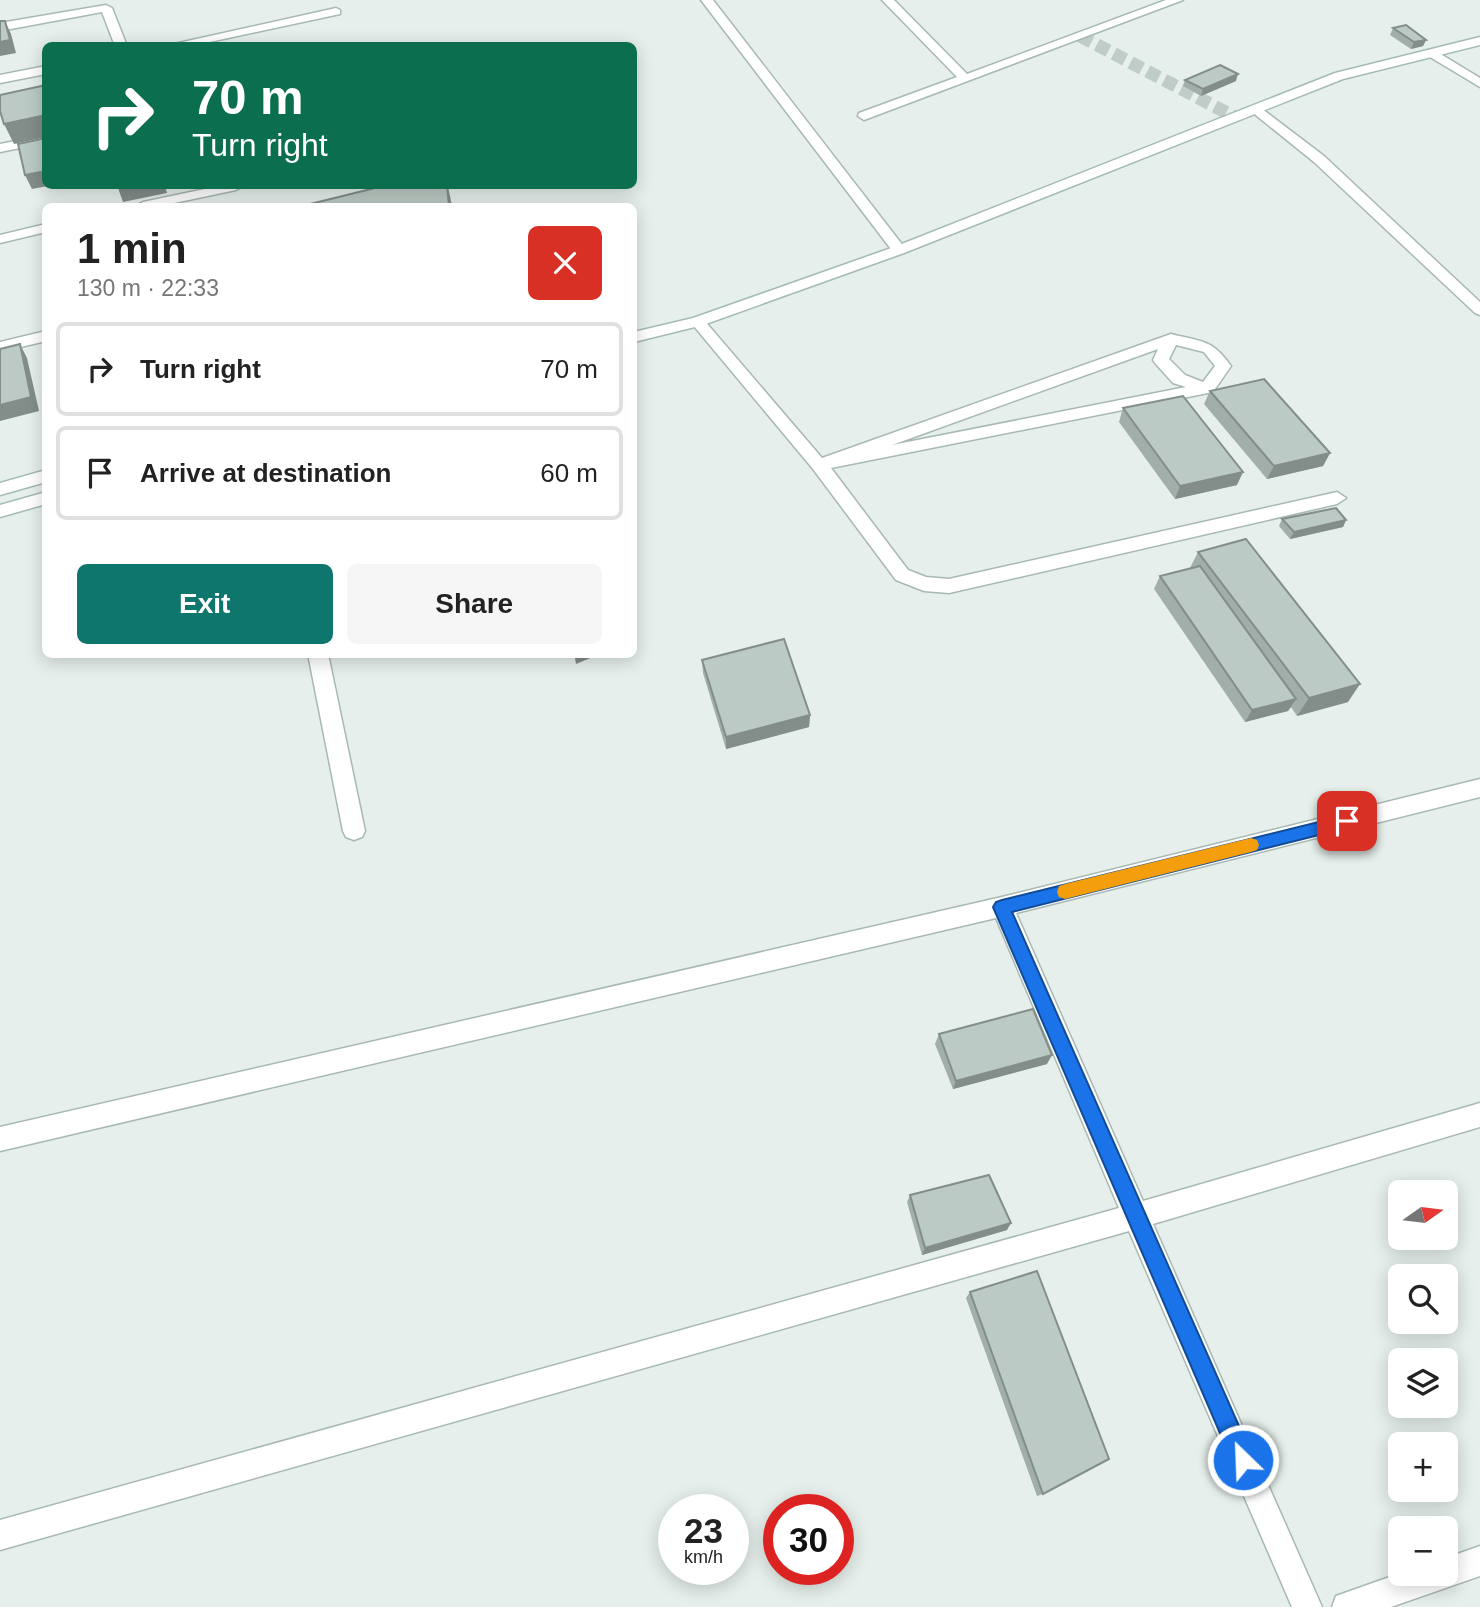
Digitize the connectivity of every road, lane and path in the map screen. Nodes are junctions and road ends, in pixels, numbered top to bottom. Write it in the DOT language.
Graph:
graph roads {
  1 [pos="707,0"];
  2 [pos="888,0"];
  3 [pos="1177,0"];
  4 [pos="336,12"];
  5 [pos="0,27"];
  6 [pos="1480,41"];
  7 [pos="119,42"];
  8 [pos="190,42"];
  9 [pos="1434,54"];
  10 [pos="1480,70"];
  11 [pos="42,71"];
  12 [pos="1465,74"];
  13 [pos="0,79"];
  14 [pos="965,79"];
  15 [pos="1480,83"];
  16 [pos="1257,109"];
  17 [pos="864,116"];
  18 [pos="42,140"];
  19 [pos="0,148"];
  20 [pos="222,189"];
  21 [pos="188,196"];
  22 [pos="157,203"];
  23 [pos="42,229"];
  24 [pos="0,239"];
  25 [pos="899,250"];
  26 [pos="1480,310"];
  27 [pos="698,322"];
  28 [pos="637,336"];
  29 [pos="42,337"];
  30 [pos="1171,340"];
  31 [pos="0,347"];
  32 [pos="1207,388"];
  33 [pos="819,465"];
  34 [pos="42,477"];
  35 [pos="0,489"];
  36 [pos="1337,498"];
  37 [pos="42,499"];
  38 [pos="0,511"];
  39 [pos="319,658"];
  40 [pos="1480,788"];
  41 [pos="354,831"];
  42 [pos="1002,907"];
  43 [pos="1480,1115"];
  44 [pos="0,1139"];
  45 [pos="1136,1216"];
  46 [pos="0,1535"];
  47 [pos="1480,1562"];
  48 [pos="1307,1607"];
  49 [pos="1347,1607"];
  1 -- 25 [label="street"];
  2 -- 14 [label="street"];
  3 -- 14 [label="street"];
  4 -- 8 [label="street"];
  5 -- 7 [label="street"];
  6 -- 9 [label="street"];
  9 -- 12 [label="street"];
  9 -- 16 [label="street"];
  10 -- 12 [label="street"];
  11 -- 13 [label="street"];
  12 -- 15 [label="street"];
  14 -- 17 [label="street"];
  16 -- 25 [label="street"];
  16 -- 26 [label="street"];
  18 -- 19 [label="street"];
  20 -- 21 [label="street"];
  21 -- 22 [label="street"];
  23 -- 24 [label="street"];
  25 -- 27 [label="street"];
  27 -- 28 [label="street"];
  27 -- 33 [label="street"];
  29 -- 31 [label="street"];
  30 -- 32 [label="street"];
  30 -- 32 [label="street"];
  30 -- 33 [label="street"];
  32 -- 33 [label="street"];
  33 -- 36 [label="street"];
  34 -- 35 [label="street"];
  37 -- 38 [label="street"];
  39 -- 41 [label="street"];
  40 -- 42 [label="street"];
  42 -- 44 [label="street"];
  42 -- 45 [label="street"];
  43 -- 45 [label="street"];
  45 -- 46 [label="street"];
  45 -- 48 [label="street"];
  47 -- 49 [label="street"];
}
